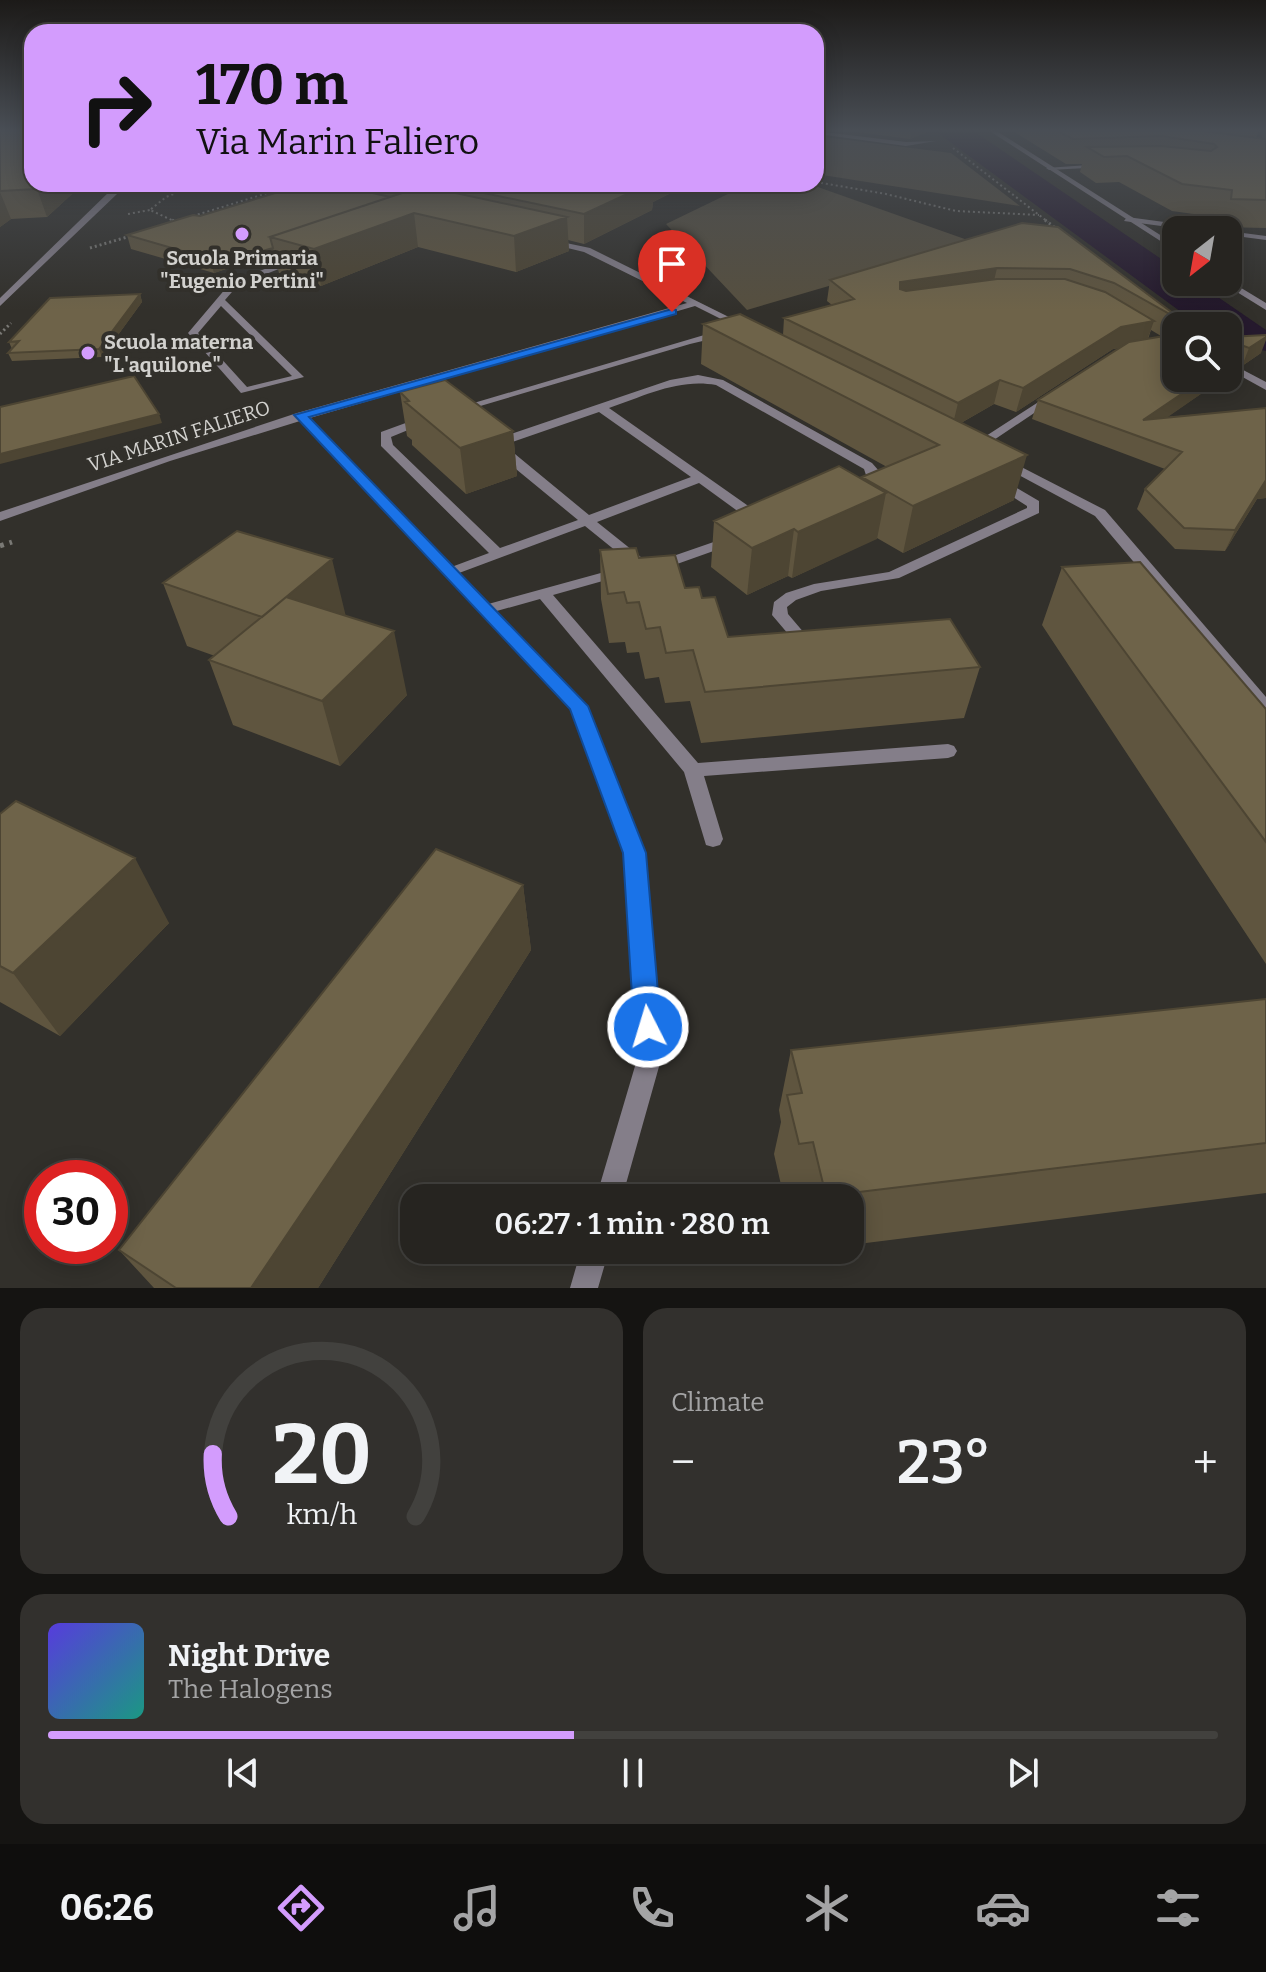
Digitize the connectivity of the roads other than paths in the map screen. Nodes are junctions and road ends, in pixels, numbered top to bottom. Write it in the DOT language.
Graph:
graph roads {
  1 [pos="1083,190"];
  2 [pos="114,192"];
  3 [pos="1127,219"];
  4 [pos="1162,224"];
  5 [pos="1242,235"];
  6 [pos="1266,238"];
  7 [pos="545,240"];
  8 [pos="1162,240"];
  9 [pos="309,256"];
  10 [pos="1242,292"];
  11 [pos="220,300"];
  12 [pos="0,303"];
  13 [pos="695,303"];
  14 [pos="1266,307"];
  15 [pos="755,333"];
  16 [pos="740,347"];
  17 [pos="1242,373"];
  18 [pos="1266,387"];
  19 [pos="1066,388"];
  20 [pos="600,407"];
  21 [pos="301,415"];
  22 [pos="991,477"];
  23 [pos="700,478"];
  24 [pos="843,494"];
  25 [pos="0,517"];
  26 [pos="587,520"];
  27 [pos="498,554"];
  28 [pos="451,572"];
  29 [pos="652,573"];
  30 [pos="543,593"];
  31 [pos="486,609"];
  32 [pos="788,657"];
  33 [pos="1266,708"];
  34 [pos="948,751"];
  35 [pos="693,770"];
  36 [pos="713,839"];
  37 [pos="613,1184"];
  38 [pos="591,1264"];
  39 [pos="584,1288"];
  1 -- 3 [label="street"];
  2 -- 12 [label="street"];
  3 -- 4 [label="street"];
  3 -- 8 [label="street"];
  5 -- 6 [label="street"];
  7 -- 13 [label="street"];
  9 -- 11 [label="street"];
  10 -- 14 [label="street"];
  11 -- 11 [label="street"];
  13 -- 15 [label="street"];
  13 -- 21 [label="street, VIA MARIN FALIERO"];
  16 -- 27 [label="street"];
  17 -- 18 [label="street"];
  19 -- 33 [label="street"];
  20 -- 23 [label="street"];
  20 -- 24 [label="street"];
  20 -- 26 [label="street"];
  21 -- 25 [label="street, VIA MARIN FALIERO"];
  21 -- 28 [label="street"];
  22 -- 32 [label="street"];
  23 -- 26 [label="street"];
  23 -- 29 [label="street"];
  26 -- 27 [label="street"];
  26 -- 29 [label="street"];
  27 -- 28 [label="street"];
  28 -- 31 [label="street"];
  29 -- 30 [label="street"];
  30 -- 31 [label="street"];
  30 -- 35 [label="street"];
  31 -- 37 [label="street"];
  34 -- 35 [label="street"];
  35 -- 36 [label="street"];
  38 -- 39 [label="street"];
}
